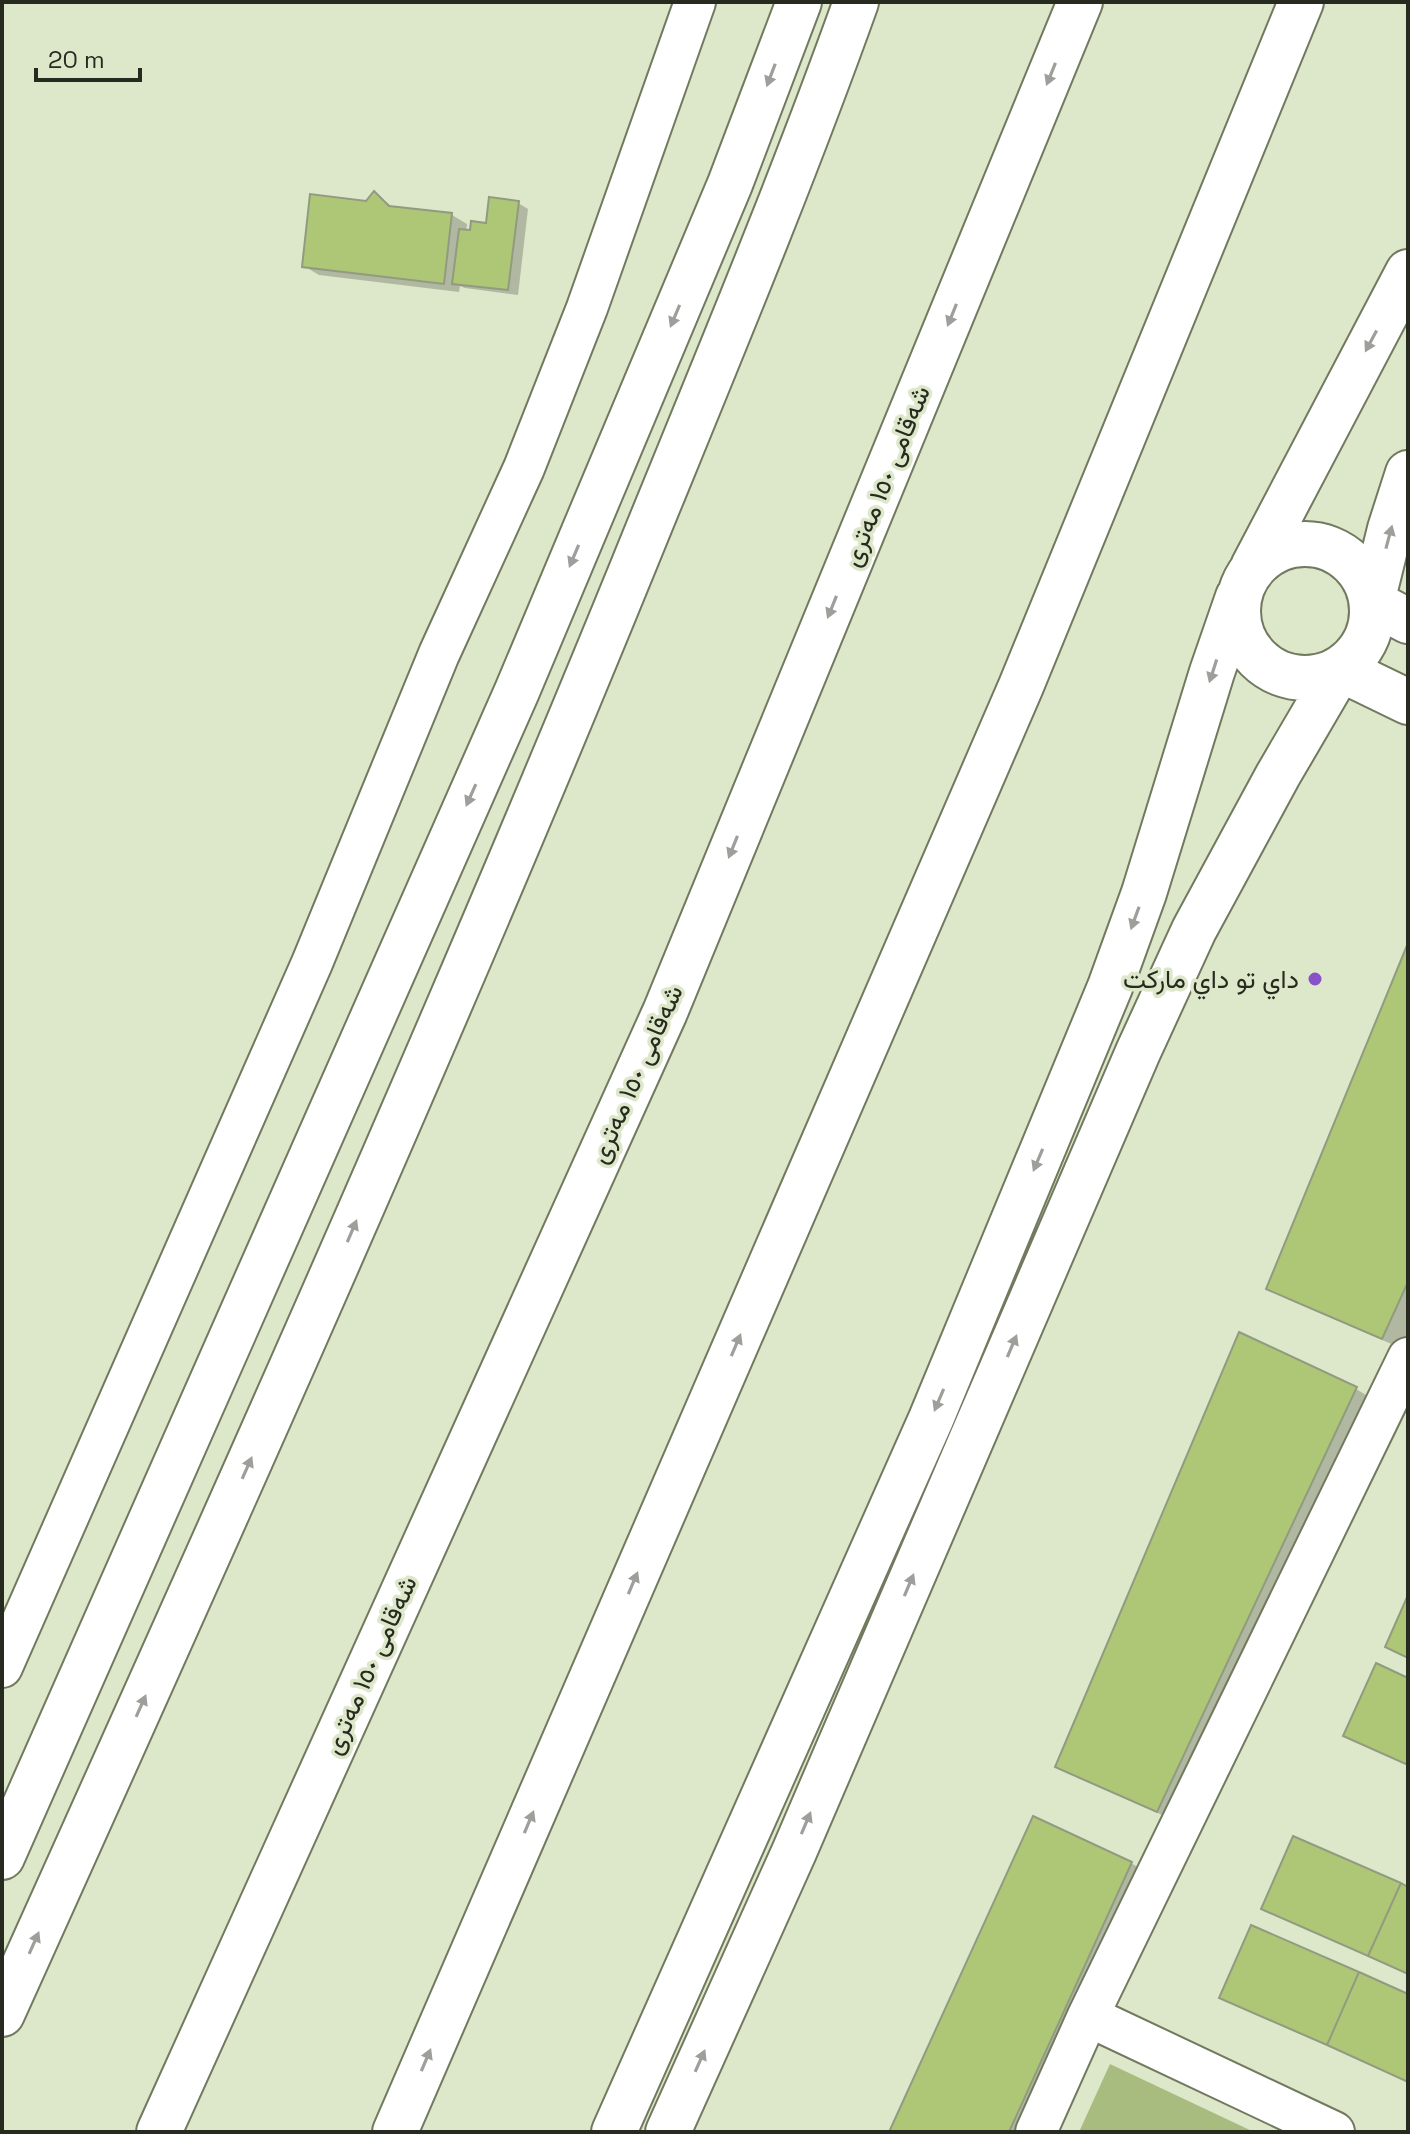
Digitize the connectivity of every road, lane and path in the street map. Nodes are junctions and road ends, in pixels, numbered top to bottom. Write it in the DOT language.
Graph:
graph roads {
  1 [pos="695,2"];
  2 [pos="799,2"];
  3 [pos="856,2"];
  4 [pos="1080,2"];
  5 [pos="1301,2"];
  6 [pos="1408,272"];
  7 [pos="1408,473"];
  8 [pos="1246,582"];
  9 [pos="1390,612"];
  10 [pos="1340,669"];
  11 [pos="1408,702"];
  12 [pos="1408,1358"];
  13 [pos="2,1667"];
  14 [pos="2,1857"];
  15 [pos="2,2014"];
  16 [pos="1088,2016"];
  17 [pos="159,2132"];
  18 [pos="395,2132"];
  19 [pos="614,2132"];
  20 [pos="668,2132"];
  21 [pos="1036,2132"];
  22 [pos="1334,2132"];
  1 -- 13 [label="street"];
  2 -- 14 [label="main road, one-way"];
  15 -- 3 [label="main road, one-way"];
  4 -- 17 [label="main road, شەقامی ١٥٠ مەتری, one-way"];
  18 -- 5 [label="main road, one-way"];
  6 -- 8 [label="main road, one-way"];
  9 -- 7 [label="main road, one-way"];
  8 -- 9 [label="main road"];
  8 -- 10 [label="main road"];
  8 -- 19 [label="main road, one-way"];
  9 -- 10 [label="main road"];
  10 -- 11 [label="main road"];
  20 -- 10 [label="main road, one-way"];
  12 -- 16 [label="street"];
  16 -- 21 [label="street"];
  16 -- 22 [label="street"];
}
